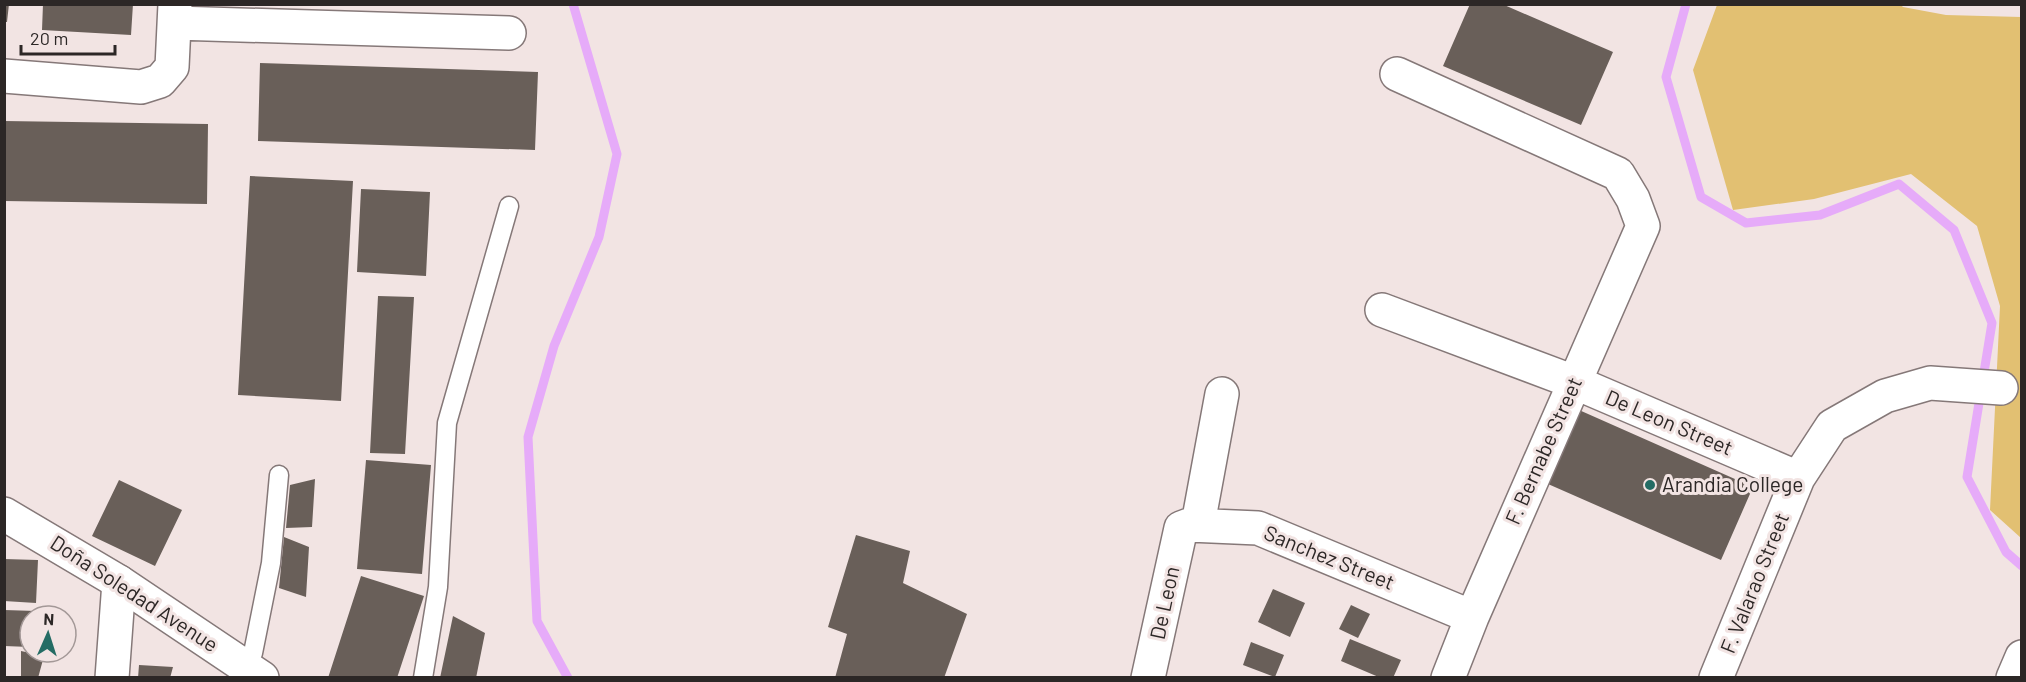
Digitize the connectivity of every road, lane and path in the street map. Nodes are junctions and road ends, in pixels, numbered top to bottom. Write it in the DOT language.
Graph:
graph roads {
  1 [pos="175,14"];
  2 [pos="255,15"];
  3 [pos="509,33"];
  4 [pos="1397,74"];
  5 [pos="4,76"];
  6 [pos="510,206"];
  7 [pos="1382,310"];
  8 [pos="1574,382"];
  9 [pos="2007,388"];
  10 [pos="1222,394"];
  11 [pos="279,475"];
  12 [pos="1797,478"];
  13 [pos="4,514"];
  14 [pos="1189,526"];
  15 [pos="119,582"];
  16 [pos="1472,617"];
  17 [pos="2022,657"];
  18 [pos="254,672"];
  19 [pos="112,678"];
  20 [pos="423,678"];
  21 [pos="1148,678"];
  22 [pos="1448,678"];
  23 [pos="1716,678"];
  24 [pos="2013,678"];
  1 -- 2 [label="street"];
  1 -- 5 [label="street"];
  2 -- 3 [label="street"];
  4 -- 8 [label="street, F. Bernabe Street"];
  6 -- 20 [label="lane"];
  7 -- 8 [label="street, De Leon Street"];
  8 -- 12 [label="street, De Leon Street"];
  8 -- 16 [label="street, F. Bernabe Street"];
  9 -- 12 [label="street, F. Valarao Street"];
  10 -- 14 [label="street, De Leon"];
  11 -- 18 [label="lane"];
  12 -- 23 [label="street, F. Valarao Street"];
  13 -- 15 [label="street, Doña Soledad Avenue"];
  14 -- 16 [label="street, Sanchez Street"];
  14 -- 21 [label="street, De Leon"];
  15 -- 18 [label="street, Doña Soledad Avenue"];
  15 -- 19 [label="street"];
  16 -- 22 [label="street, F. Bernabe Street"];
  17 -- 24 [label="street"];
}
